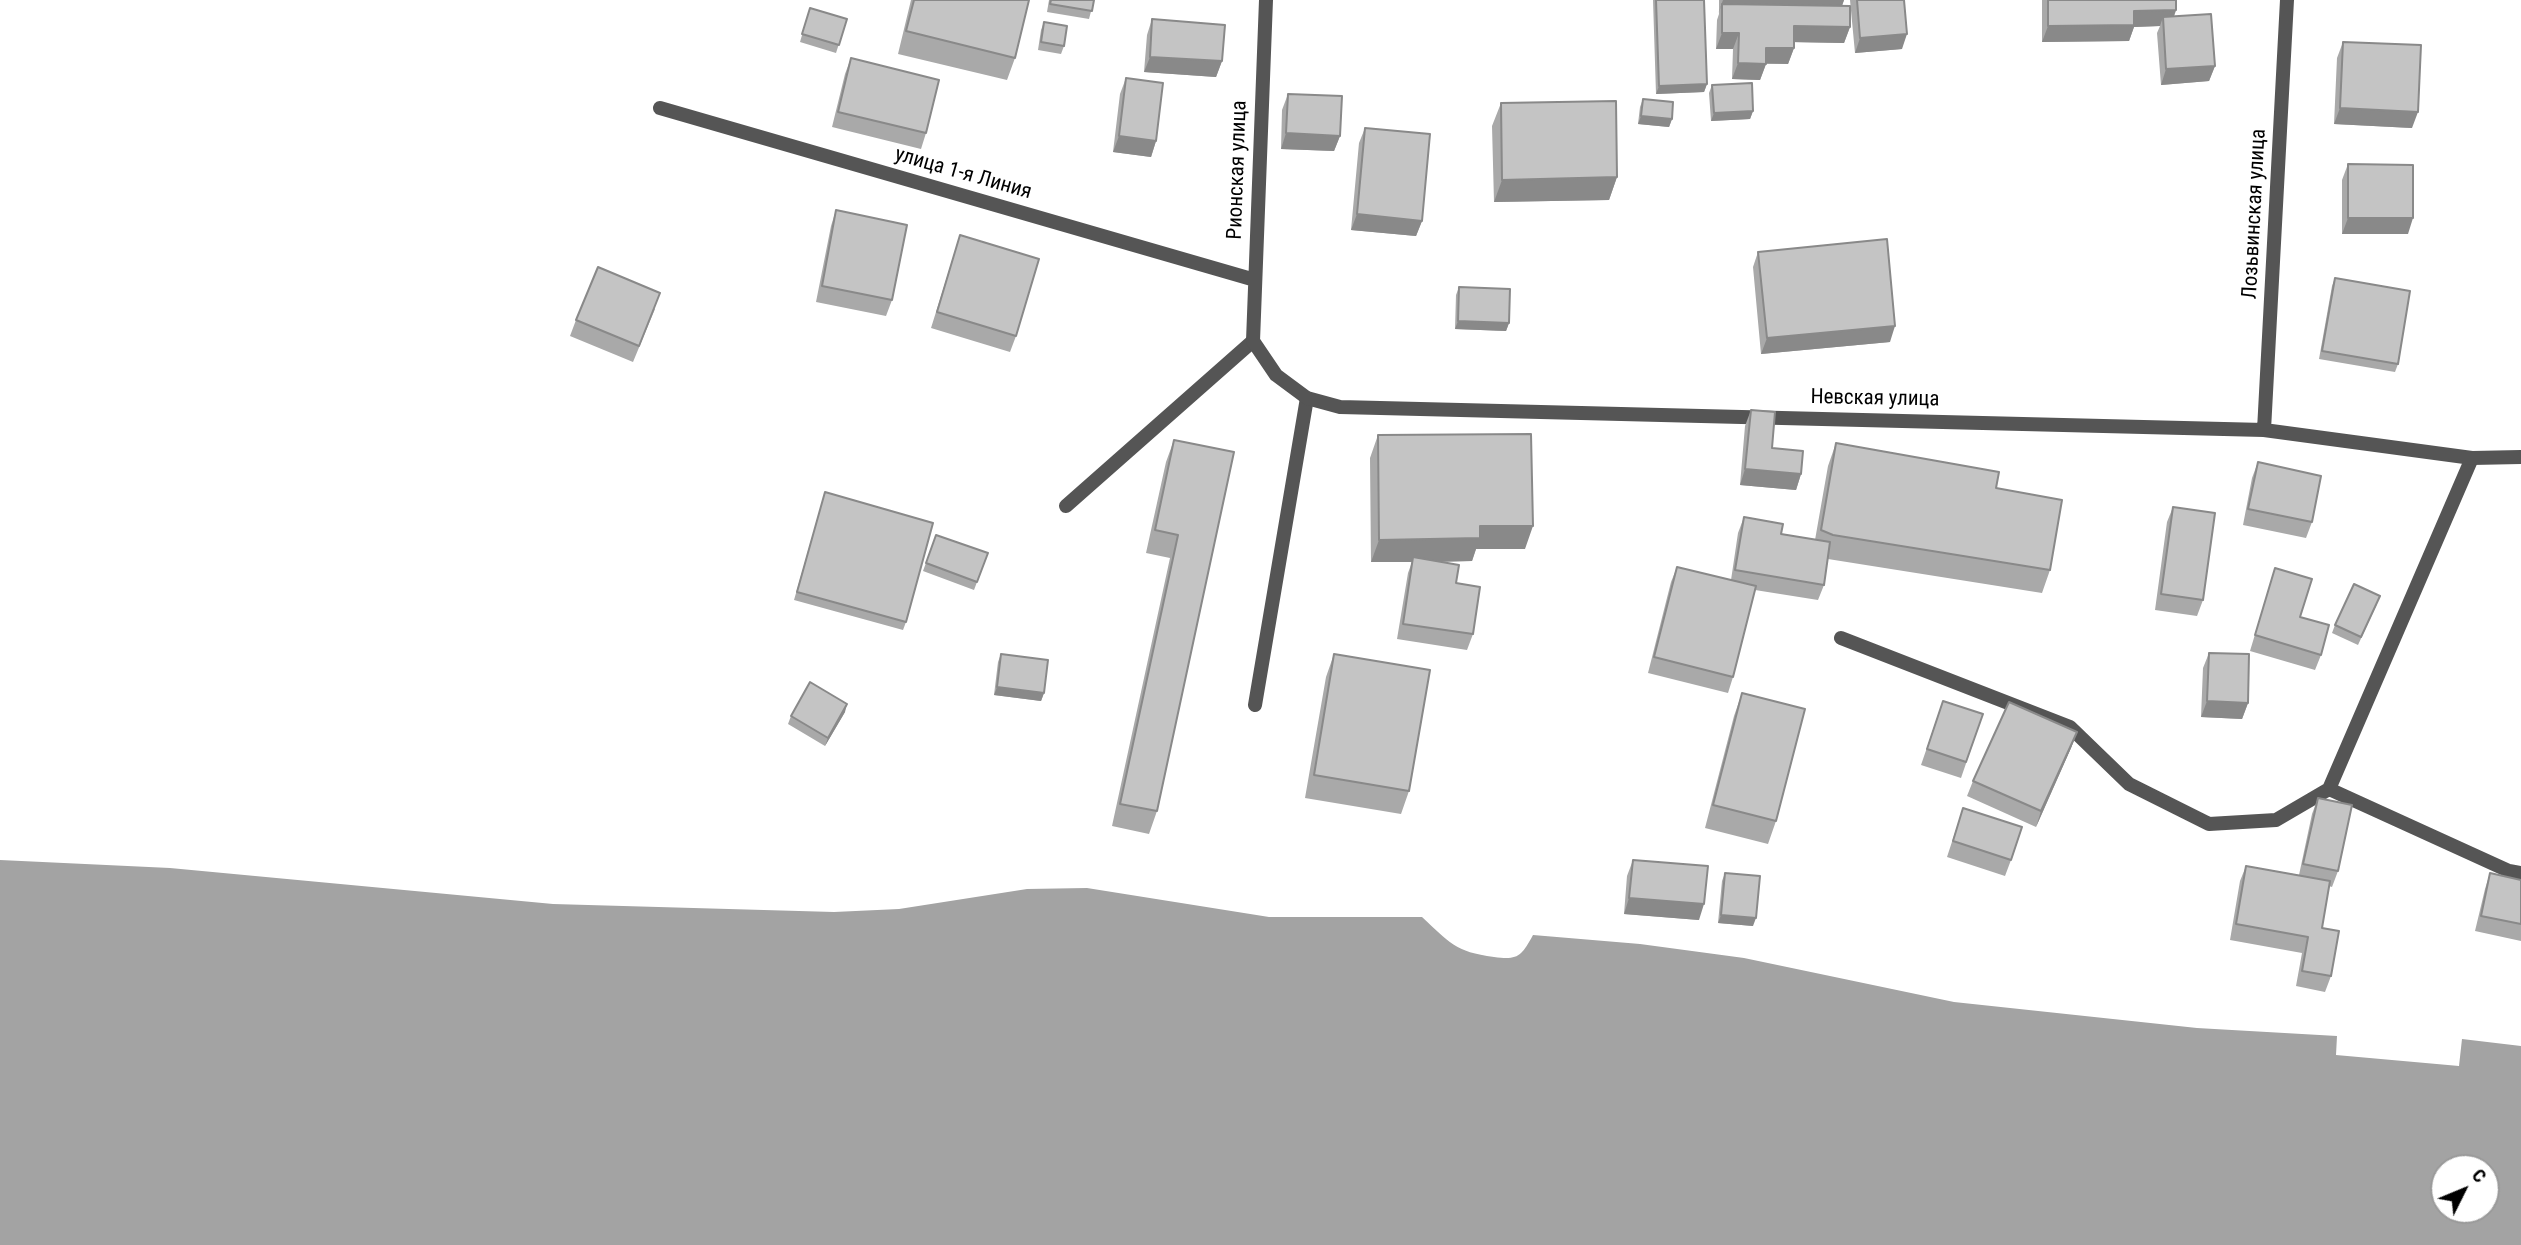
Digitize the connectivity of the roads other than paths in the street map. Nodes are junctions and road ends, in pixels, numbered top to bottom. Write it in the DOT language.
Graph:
graph roads {
  1 [pos="1266,0"];
  2 [pos="2287,0"];
  3 [pos="660,108"];
  4 [pos="1255,280"];
  5 [pos="1253,341"];
  6 [pos="1307,398"];
  7 [pos="2264,430"];
  8 [pos="2521,457"];
  9 [pos="2472,458"];
  10 [pos="1066,506"];
  11 [pos="1841,638"];
  12 [pos="1255,705"];
  13 [pos="2329,789"];
  14 [pos="2521,873"];
  1 -- 4 [label="street, Рионская улица"];
  2 -- 7 [label="street, Лозьвинская улица"];
  3 -- 4 [label="street, улица 1-я Линия"];
  4 -- 5 [label="street, Рионская улица"];
  5 -- 6 [label="street, Невская улица"];
  5 -- 10 [label="street"];
  6 -- 7 [label="street, Невская улица"];
  6 -- 12 [label="street"];
  7 -- 9 [label="street, Невская улица"];
  8 -- 9 [label="street, Невская улица"];
  9 -- 13 [label="street"];
  11 -- 13 [label="street"];
  13 -- 14 [label="street"];
}
